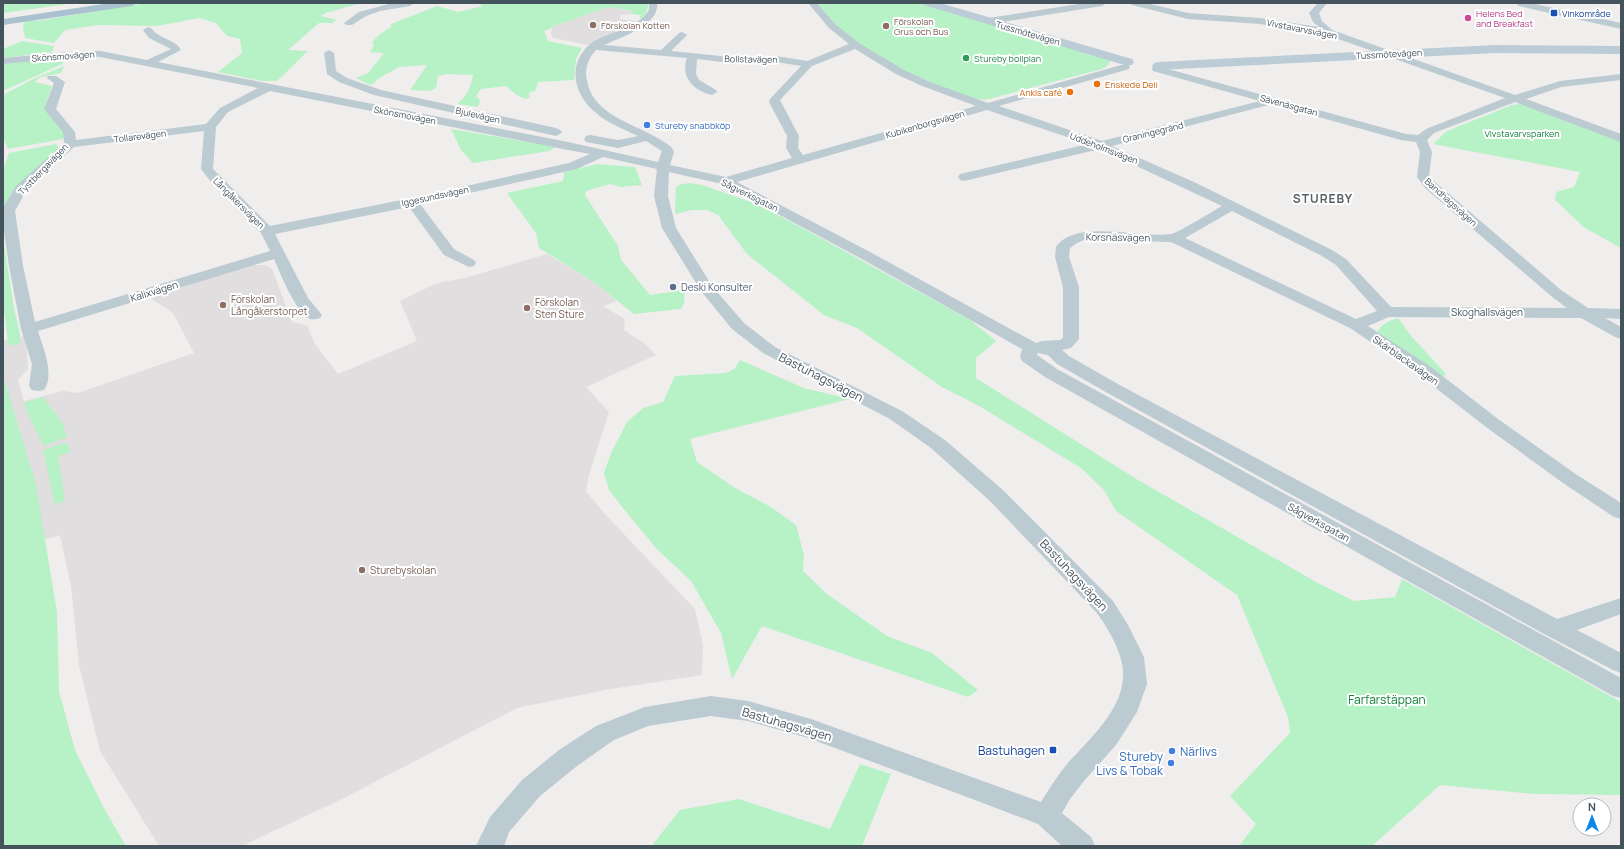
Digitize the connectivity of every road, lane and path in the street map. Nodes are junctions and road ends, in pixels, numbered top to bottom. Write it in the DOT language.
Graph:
graph roads {
  1 [pos="98,3"];
  2 [pos="132,3"];
  3 [pos="410,3"];
  4 [pos="653,3"];
  5 [pos="812,3"];
  6 [pos="928,3"];
  7 [pos="1102,3"];
  8 [pos="1135,3"];
  9 [pos="1323,3"];
  10 [pos="1519,3"];
  11 [pos="3,16"];
  12 [pos="989,21"];
  13 [pos="3,22"];
  14 [pos="349,23"];
  15 [pos="1621,26"];
  16 [pos="148,30"];
  17 [pos="1329,32"];
  18 [pos="682,35"];
  19 [pos="856,45"];
  20 [pos="593,47"];
  21 [pos="1621,50"];
  22 [pos="664,52"];
  23 [pos="329,53"];
  24 [pos="1391,54"];
  25 [pos="693,56"];
  26 [pos="3,61"];
  27 [pos="147,64"];
  28 [pos="808,64"];
  29 [pos="1127,64"];
  30 [pos="1147,67"];
  31 [pos="1621,77"];
  32 [pos="52,78"];
  33 [pos="268,88"];
  34 [pos="712,92"];
  35 [pos="1516,98"];
  36 [pos="1271,101"];
  37 [pos="988,106"];
  38 [pos="210,127"];
  39 [pos="648,137"];
  40 [pos="1621,138"];
  41 [pos="1421,139"];
  42 [pos="70,144"];
  43 [pos="1101,145"];
  44 [pos="601,154"];
  45 [pos="799,159"];
  46 [pos="663,167"];
  47 [pos="964,177"];
  48 [pos="726,181"];
  49 [pos="412,202"];
  50 [pos="1232,206"];
  51 [pos="267,231"];
  52 [pos="1174,238"];
  53 [pos="279,253"];
  54 [pos="469,263"];
  55 [pos="1387,312"];
  56 [pos="1584,313"];
  57 [pos="1621,314"];
  58 [pos="314,315"];
  59 [pos="1356,325"];
  60 [pos="29,329"];
  61 [pos="1621,334"];
  62 [pos="1031,347"];
  63 [pos="38,386"];
  64 [pos="1621,512"];
  65 [pos="1621,606"];
  66 [pos="1554,629"];
  67 [pos="1621,664"];
  68 [pos="1621,689"];
  69 [pos="1047,816"];
  70 [pos="490,846"];
  71 [pos="1081,846"];
  1 -- 11 [label="main road"];
  2 -- 13 [label="main road"];
  3 -- 14 [label="street"];
  4 -- 20 [label="street"];
  5 -- 19 [label="street, Uddeholmsvägen"];
  6 -- 12 [label="street, Tussmötevägen"];
  7 -- 12 [label="street"];
  8 -- 17 [label="street, Vivstavarvsvägen"];
  9 -- 17 [label="street"];
  10 -- 15 [label="street"];
  12 -- 29 [label="street, Tussmötevägen"];
  16 -- 27 [label="street"];
  17 -- 24 [label="street, Vivstavarvsvägen"];
  18 -- 22 [label="street"];
  19 -- 28 [label="street"];
  19 -- 37 [label="street, Uddeholmsvägen"];
  20 -- 22 [label="street, Bollstavägen"];
  20 -- 39 [label="street"];
  21 -- 24 [label="street, Tussmötevägen"];
  22 -- 25 [label="street, Bollstavägen"];
  23 -- 39 [label="street, Bjulevägen"];
  24 -- 30 [label="street, Tussmötevägen"];
  24 -- 35 [label="street, Vivstavarvsvägen"];
  25 -- 28 [label="street, Bollstavägen"];
  25 -- 34 [label="street"];
  26 -- 27 [label="street, Skönsmovägen"];
  27 -- 33 [label="street, Skönsmovägen"];
  28 -- 45 [label="street"];
  29 -- 30 [label="street, Tussmötevägen"];
  29 -- 37 [label="street, Kubikenborgsvägen"];
  30 -- 36 [label="street, Sävenäsgatan"];
  31 -- 35 [label="street"];
  32 -- 42 [label="street, Tystbergavägen"];
  33 -- 38 [label="street"];
  33 -- 44 [label="street, Skönsmovägen"];
  35 -- 40 [label="street, Vivstavarvsvägen"];
  35 -- 41 [label="street"];
  36 -- 41 [label="street, Sävenäsgatan"];
  36 -- 43 [label="street, Graningegränd"];
  37 -- 43 [label="street, Uddeholmsvägen"];
  37 -- 45 [label="street, Kubikenborgsvägen"];
  38 -- 42 [label="street, Tollarevägen"];
  38 -- 51 [label="street, Långåkersvägen"];
  39 -- 46 [label="street"];
  41 -- 56 [label="street, Bandhagsvägen"];
  42 -- 60 [label="street, Tystbergavägen"];
  43 -- 47 [label="street, Graningegränd"];
  43 -- 50 [label="street, Uddeholmsvägen"];
  44 -- 46 [label="street, Skönsmovägen"];
  44 -- 49 [label="street, Iggesundsvägen"];
  45 -- 48 [label="street, Kubikenborgsvägen"];
  46 -- 48 [label="street, Sågverksgatan"];
  46 -- 69 [label="street, Bastuhagsvägen"];
  48 -- 62 [label="street, Sågverksgatan"];
  49 -- 51 [label="street, Iggesundsvägen"];
  49 -- 54 [label="street"];
  50 -- 52 [label="street"];
  50 -- 55 [label="street, Uddeholmsvägen"];
  51 -- 53 [label="street, Långåkersvägen"];
  52 -- 59 [label="street, Skärblackavägen"];
  52 -- 62 [label="street, Korsnäsvägen"];
  53 -- 58 [label="street, Långåkersvägen"];
  53 -- 60 [label="street, Kalixvägen"];
  55 -- 56 [label="street, Skoghallsvägen"];
  55 -- 59 [label="street, Skoghallsvägen"];
  56 -- 57 [label="street, Skoghallsvägen"];
  56 -- 61 [label="street, Bandhagsvägen"];
  59 -- 64 [label="street, Skärblackavägen"];
  60 -- 63 [label="street, Tystbergavägen"];
  62 -- 66 [label="street, Sågverksgatan"];
  62 -- 68 [label="street, Sågverksgatan"];
  65 -- 66 [label="street"];
  66 -- 67 [label="street, Sågverksgatan"];
  69 -- 70 [label="street, Bastuhagsvägen"];
  69 -- 71 [label="street"];
}
